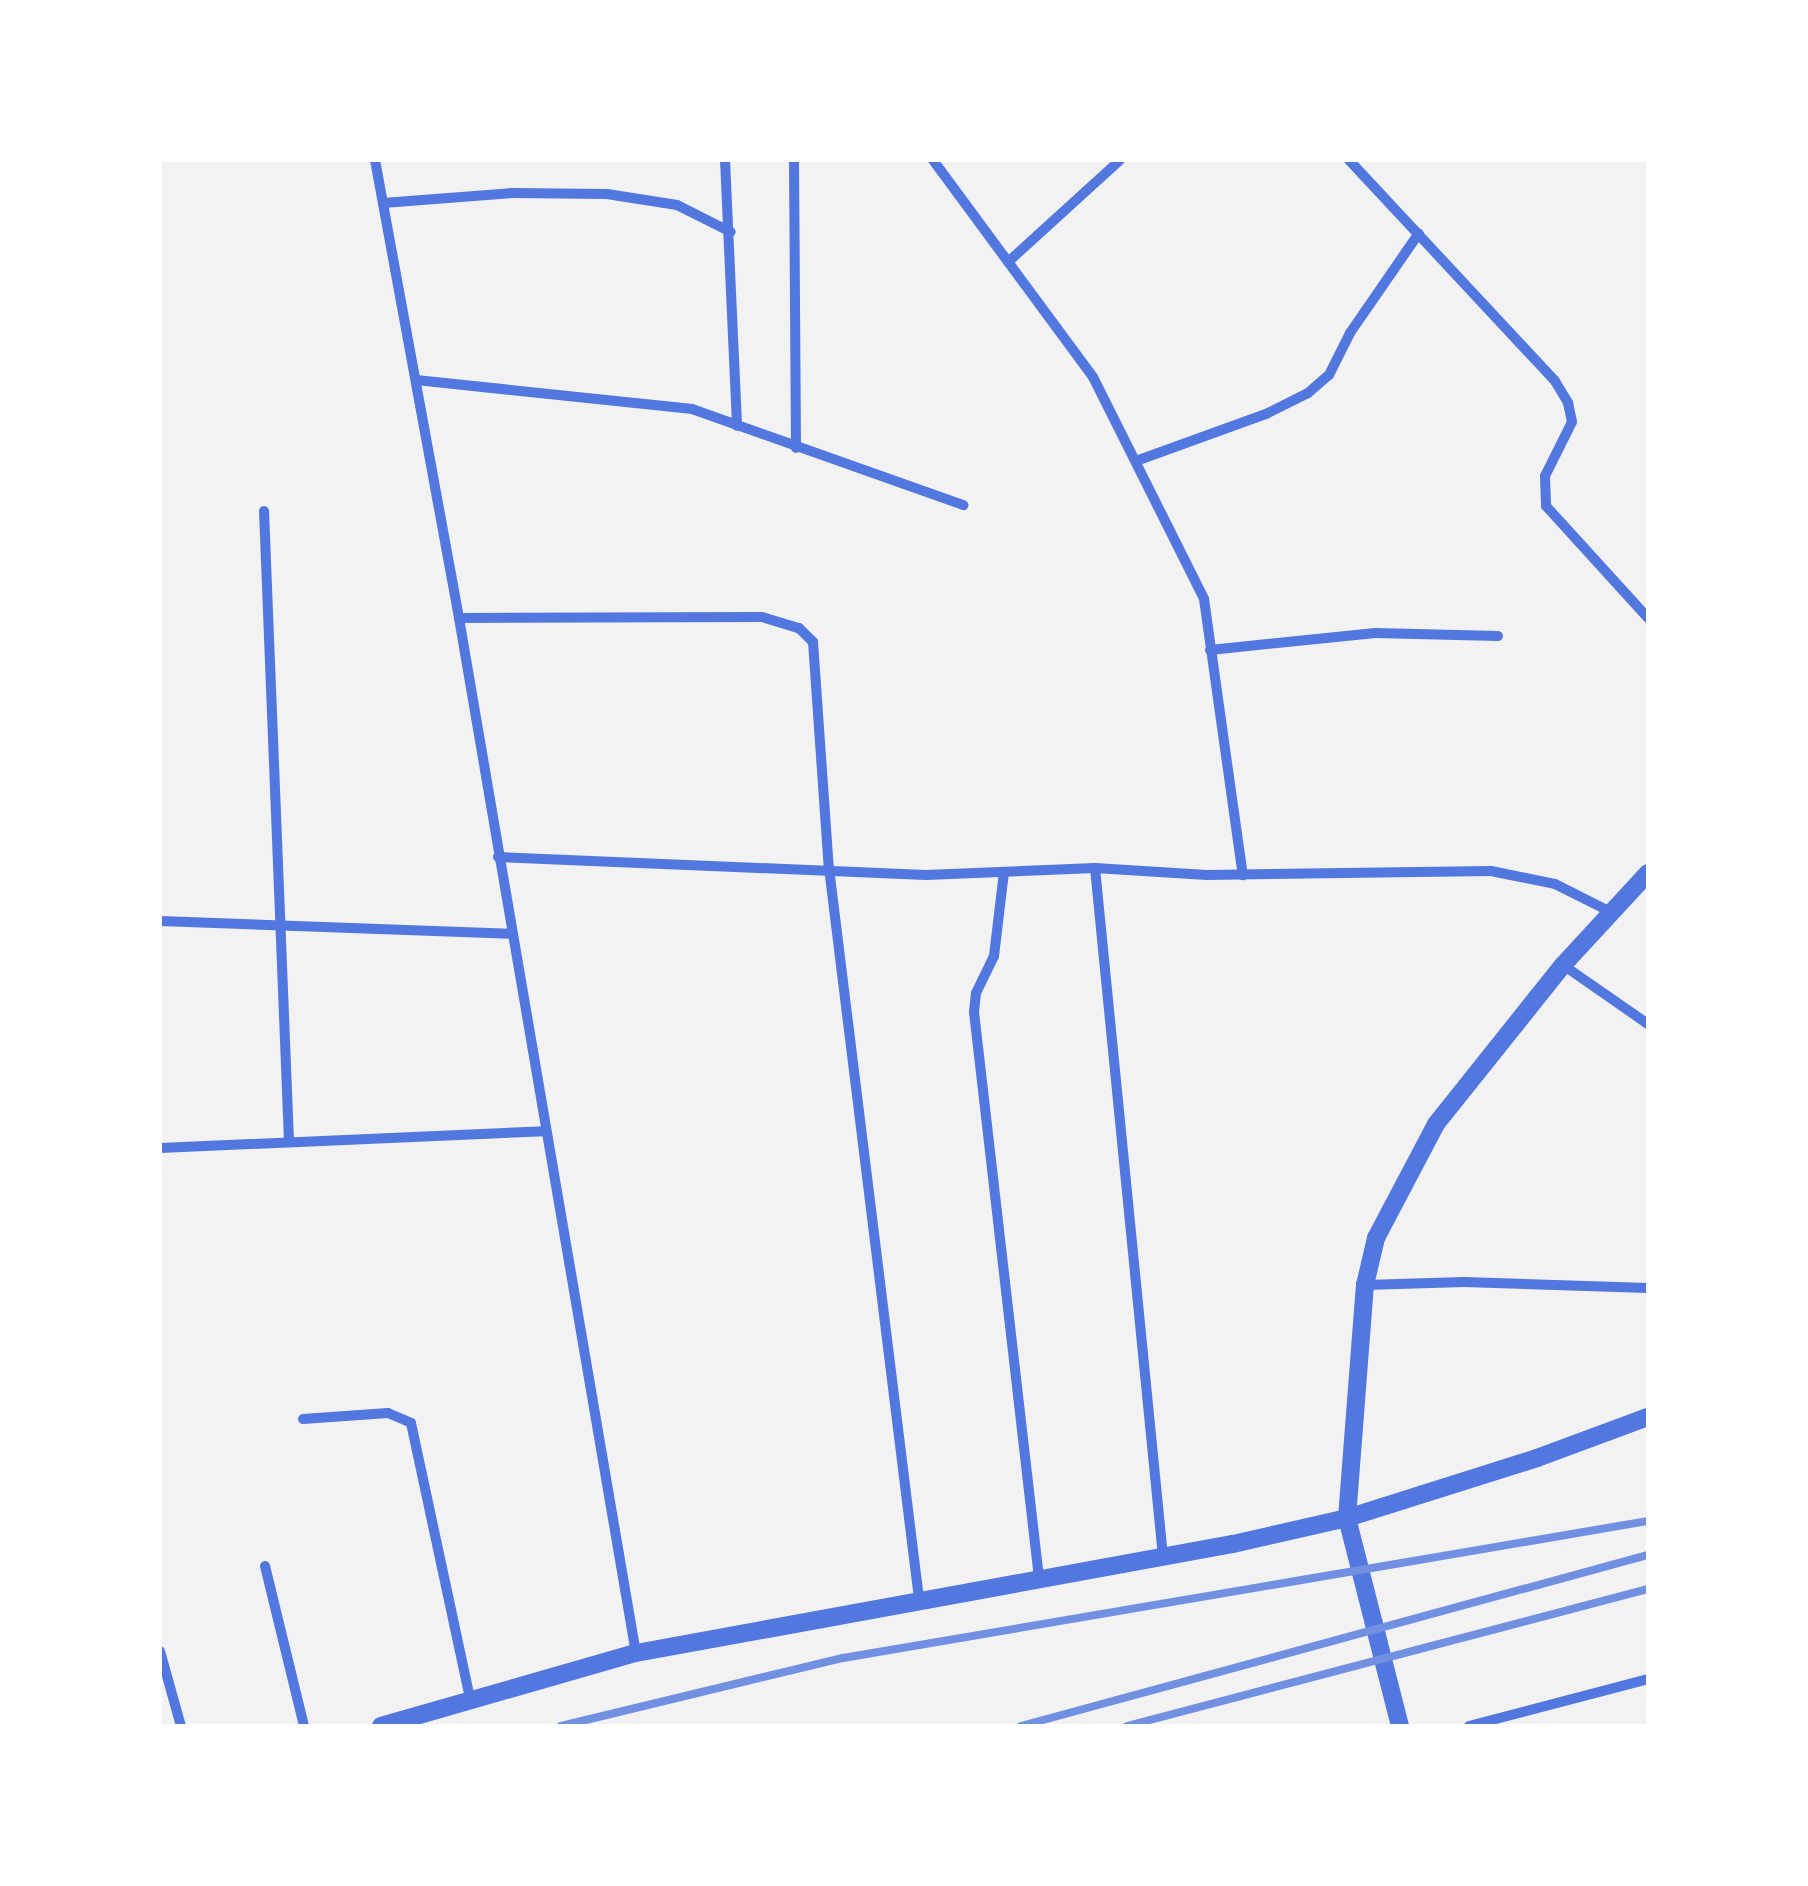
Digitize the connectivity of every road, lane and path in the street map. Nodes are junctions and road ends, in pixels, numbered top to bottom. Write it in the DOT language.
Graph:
graph roads {
  1 [pos="375,160"];
  2 [pos="725,160"];
  3 [pos="794,160"];
  4 [pos="932,160"];
  5 [pos="1120,160"];
  6 [pos="1349,160"];
  7 [pos="383,203"];
  8 [pos="731,232"];
  9 [pos="1419,233"];
  10 [pos="1008,262"];
  11 [pos="416,380"];
  12 [pos="737,426"];
  13 [pos="796,448"];
  14 [pos="1136,462"];
  15 [pos="963,505"];
  16 [pos="264,511"];
  17 [pos="460,618"];
  18 [pos="1648,618"];
  19 [pos="1498,636"];
  20 [pos="1210,650"];
  21 [pos="498,857"];
  22 [pos="829,868"];
  23 [pos="1094,868"];
  24 [pos="1004,872"];
  25 [pos="1648,872"];
  26 [pos="1243,874"];
  27 [pos="1609,911"];
  28 [pos="160,921"];
  29 [pos="282,926"];
  30 [pos="511,934"];
  31 [pos="1563,965"];
  32 [pos="1648,1024"];
  33 [pos="546,1131"];
  34 [pos="289,1142"];
  35 [pos="160,1148"];
  36 [pos="1365,1285"];
  37 [pos="1648,1288"];
  38 [pos="1648,1417"];
  39 [pos="303,1418"];
  40 [pos="1347,1518"];
  41 [pos="1163,1557"];
  42 [pos="265,1566"];
  43 [pos="1039,1578"];
  44 [pos="918,1599"];
  45 [pos="160,1651"];
  46 [pos="636,1653"];
  47 [pos="1648,1680"];
  48 [pos="470,1698"];
  49 [pos="181,1726"];
  50 [pos="304,1726"];
  51 [pos="382,1726"];
  52 [pos="1400,1726"];
  53 [pos="1469,1726"];
  1 -- 7 [label="street"];
  2 -- 8 [label="street"];
  3 -- 13 [label="street"];
  4 -- 10 [label="street"];
  5 -- 10 [label="street"];
  6 -- 9 [label="street"];
  7 -- 8 [label="street"];
  7 -- 11 [label="street"];
  8 -- 12 [label="street"];
  9 -- 14 [label="street"];
  9 -- 18 [label="street"];
  10 -- 14 [label="street"];
  11 -- 12 [label="street"];
  11 -- 17 [label="street"];
  12 -- 13 [label="street"];
  13 -- 15 [label="street"];
  14 -- 20 [label="street"];
  16 -- 29 [label="street"];
  17 -- 21 [label="street"];
  17 -- 22 [label="street"];
  19 -- 20 [label="street"];
  20 -- 26 [label="street"];
  21 -- 22 [label="street"];
  21 -- 30 [label="street"];
  22 -- 24 [label="street"];
  22 -- 44 [label="street"];
  23 -- 24 [label="street"];
  23 -- 26 [label="street"];
  23 -- 41 [label="street"];
  24 -- 43 [label="street"];
  25 -- 27 [label="street"];
  26 -- 27 [label="street"];
  27 -- 31 [label="street"];
  28 -- 29 [label="street"];
  29 -- 30 [label="street"];
  29 -- 34 [label="street"];
  30 -- 33 [label="street"];
  31 -- 32 [label="street"];
  31 -- 36 [label="street"];
  33 -- 34 [label="street"];
  33 -- 46 [label="street"];
  34 -- 35 [label="street"];
  36 -- 37 [label="street"];
  36 -- 40 [label="street"];
  38 -- 40 [label="street"];
  39 -- 48 [label="street"];
  40 -- 41 [label="street"];
  40 -- 52 [label="street"];
  41 -- 43 [label="street"];
  42 -- 50 [label="street"];
  43 -- 44 [label="street"];
  44 -- 46 [label="street"];
  45 -- 49 [label="street"];
  46 -- 48 [label="street"];
  47 -- 53 [label="street"];
  48 -- 51 [label="street"];
}
